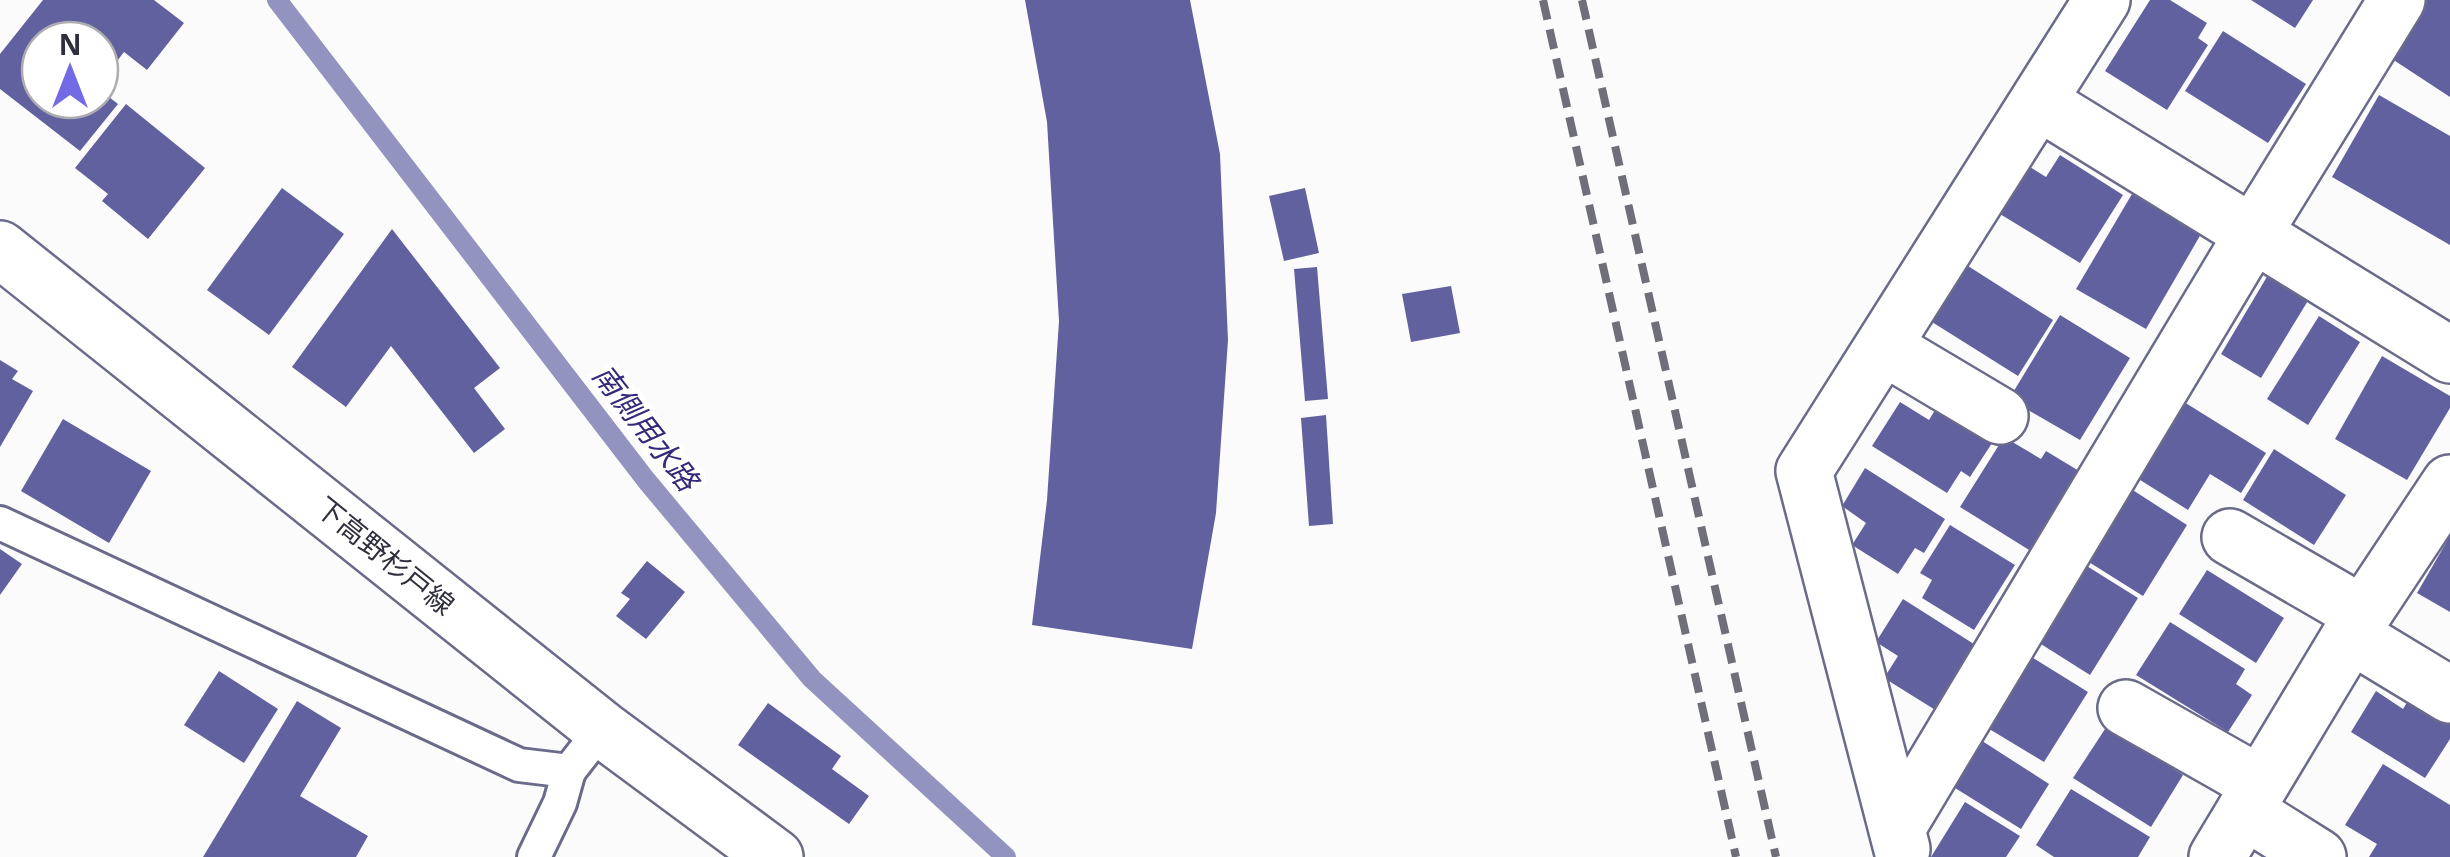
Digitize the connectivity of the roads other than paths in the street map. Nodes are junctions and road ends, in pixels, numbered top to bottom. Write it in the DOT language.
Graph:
graph roads {
  1 [pos="2102,0"];
  2 [pos="2398,0"];
  3 [pos="2039,102"];
  4 [pos="2253,234"];
  5 [pos="0,248"];
  6 [pos="1884,347"];
  7 [pos="2450,355"];
  8 [pos="2000,416"];
  9 [pos="2450,482"];
  10 [pos="0,523"];
  11 [pos="2230,537"];
  12 [pos="2357,624"];
  13 [pos="2450,695"];
  14 [pos="2126,708"];
  15 [pos="602,729"];
  16 [pos="570,771"];
  17 [pos="2252,798"];
  18 [pos="1900,842"];
  19 [pos="534,857"];
  20 [pos="775,857"];
  21 [pos="2217,857"];
  22 [pos="2318,857"];
  1 -- 3 [label="street"];
  2 -- 4 [label="street"];
  3 -- 4 [label="street"];
  3 -- 6 [label="street"];
  4 -- 7 [label="street"];
  4 -- 18 [label="street"];
  5 -- 15 [label="street, 下高野杉戸線"];
  6 -- 8 [label="street"];
  6 -- 18 [label="street"];
  9 -- 12 [label="street"];
  10 -- 16 [label="lane"];
  11 -- 12 [label="street"];
  12 -- 13 [label="street"];
  12 -- 17 [label="street"];
  14 -- 17 [label="street"];
  15 -- 16 [label="lane"];
  15 -- 20 [label="street, 下高野杉戸線"];
  16 -- 19 [label="lane"];
  17 -- 21 [label="street"];
  17 -- 22 [label="street"];
}
